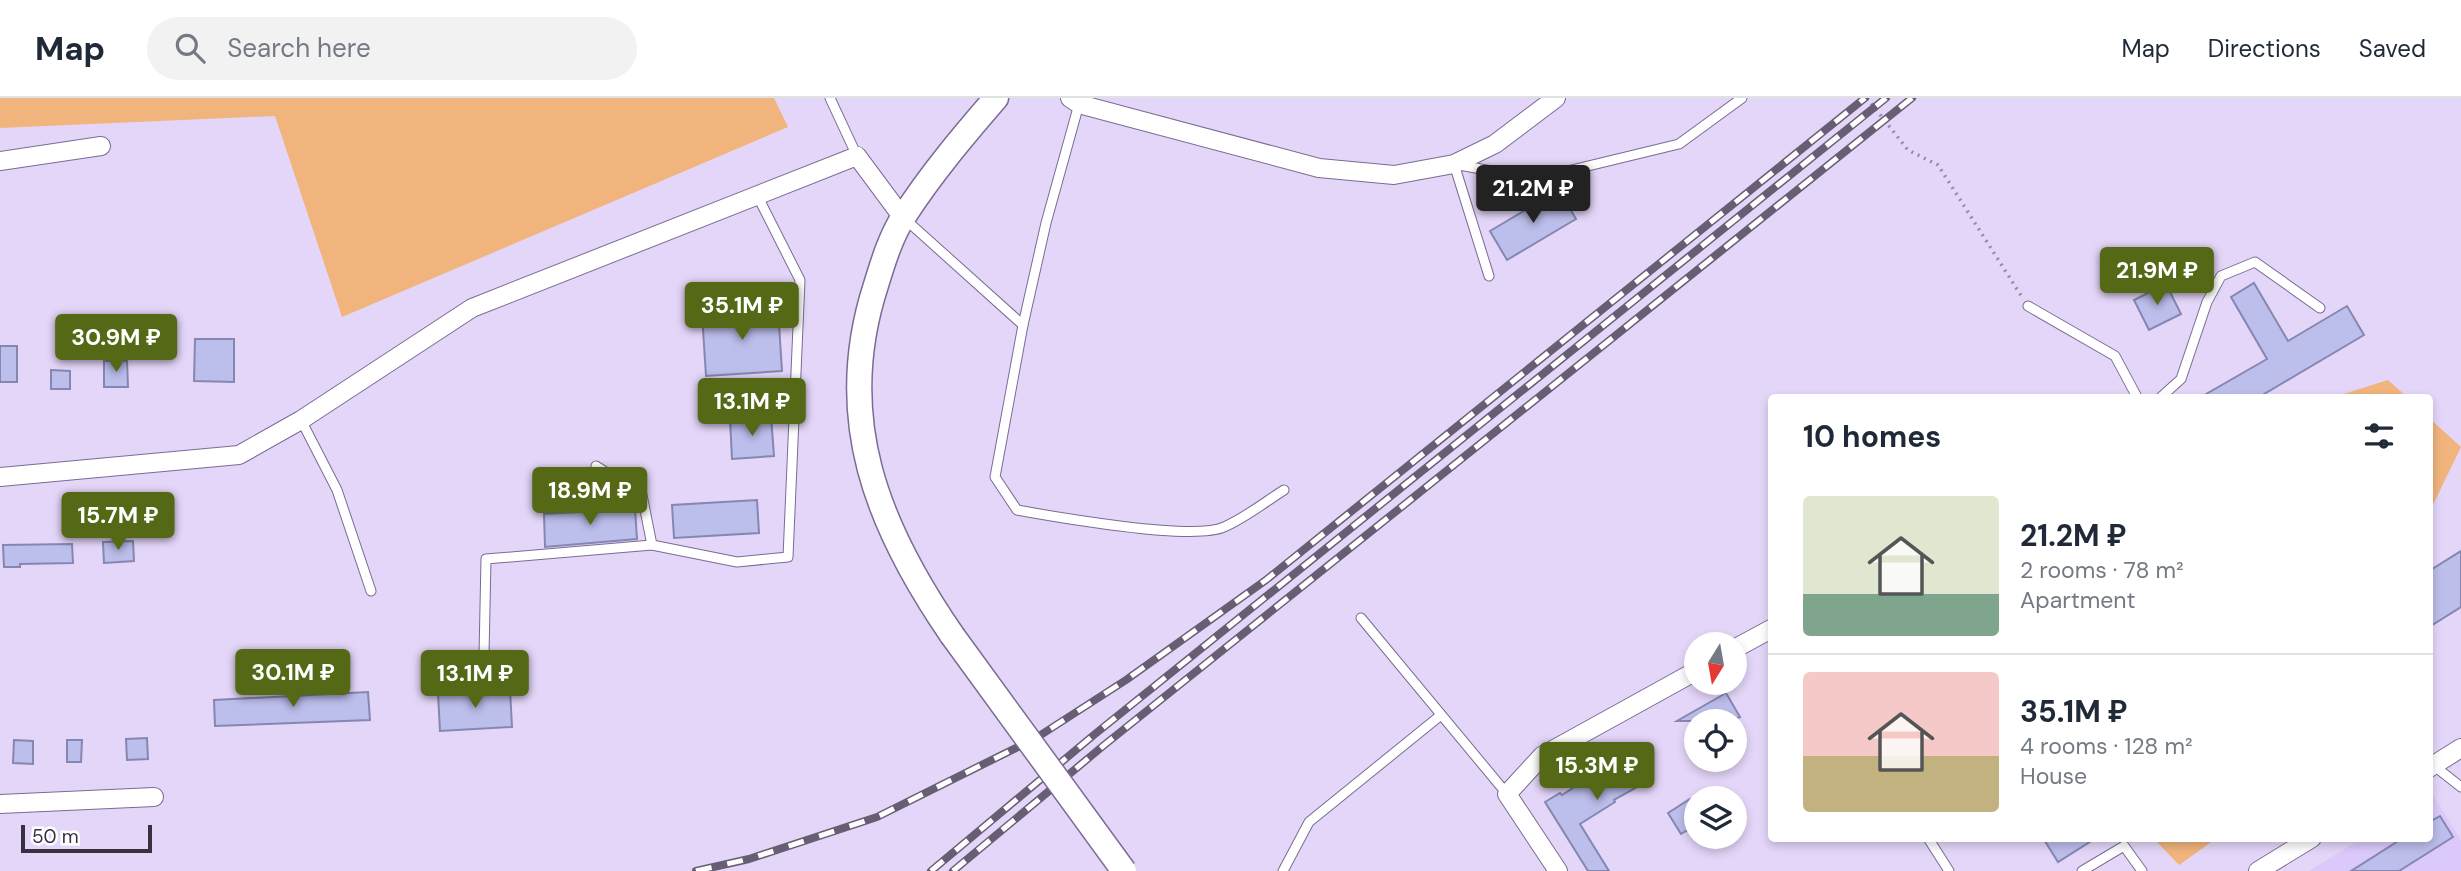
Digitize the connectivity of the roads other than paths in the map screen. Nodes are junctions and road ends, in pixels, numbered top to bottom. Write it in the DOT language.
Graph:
graph roads {
  1 [pos="830,98"];
  2 [pos="996,98"];
  3 [pos="1556,98"];
  4 [pos="1742,98"];
  5 [pos="1075,101"];
  6 [pos="101,146"];
  7 [pos="857,156"];
  8 [pos="0,161"];
  9 [pos="1454,164"];
  10 [pos="757,195"];
  11 [pos="903,218"];
  12 [pos="1489,276"];
  13 [pos="2028,306"];
  14 [pos="2320,308"];
  15 [pos="1023,325"];
  16 [pos="2135,394"];
  17 [pos="2164,394"];
  18 [pos="301,420"];
  19 [pos="596,466"];
  20 [pos="0,477"];
  21 [pos="1284,490"];
  22 [pos="652,545"];
  23 [pos="371,591"];
  24 [pos="1361,618"];
  25 [pos="1768,631"];
  26 [pos="1747,642"];
  27 [pos="484,655"];
  28 [pos="1684,678"];
  29 [pos="1441,715"];
  30 [pos="2461,748"];
  31 [pos="2433,766"];
  32 [pos="2433,768"];
  33 [pos="2461,787"];
  34 [pos="1507,794"];
  35 [pos="154,796"];
  36 [pos="0,804"];
  37 [pos="1931,842"];
  38 [pos="2123,842"];
  39 [pos="2305,842"];
  40 [pos="1124,871"];
  41 [pos="1283,871"];
  42 [pos="1558,871"];
  43 [pos="1949,871"];
  44 [pos="2082,871"];
  45 [pos="2142,871"];
  46 [pos="2258,871"];
  1 -- 7 [label="lane"];
  2 -- 11 [label="main road"];
  3 -- 9 [label="street"];
  4 -- 9 [label="lane"];
  5 -- 9 [label="street"];
  5 -- 15 [label="lane"];
  6 -- 8 [label="street"];
  7 -- 10 [label="street"];
  7 -- 11 [label="street"];
  9 -- 12 [label="lane"];
  10 -- 18 [label="street"];
  10 -- 22 [label="lane"];
  11 -- 15 [label="lane"];
  11 -- 40 [label="main road, bridge"];
  13 -- 16 [label="lane"];
  14 -- 17 [label="lane"];
  15 -- 21 [label="lane"];
  18 -- 20 [label="street"];
  18 -- 23 [label="lane"];
  19 -- 22 [label="lane"];
  22 -- 27 [label="lane"];
  24 -- 29 [label="lane"];
  25 -- 26 [label="street"];
  28 -- 34 [label="street"];
  29 -- 34 [label="lane"];
  29 -- 41 [label="lane"];
  30 -- 31 [label="street"];
  32 -- 33 [label="lane"];
  34 -- 42 [label="street"];
  35 -- 36 [label="street"];
  37 -- 43 [label="lane"];
  38 -- 44 [label="lane"];
  38 -- 45 [label="lane"];
  39 -- 46 [label="street"];
}
